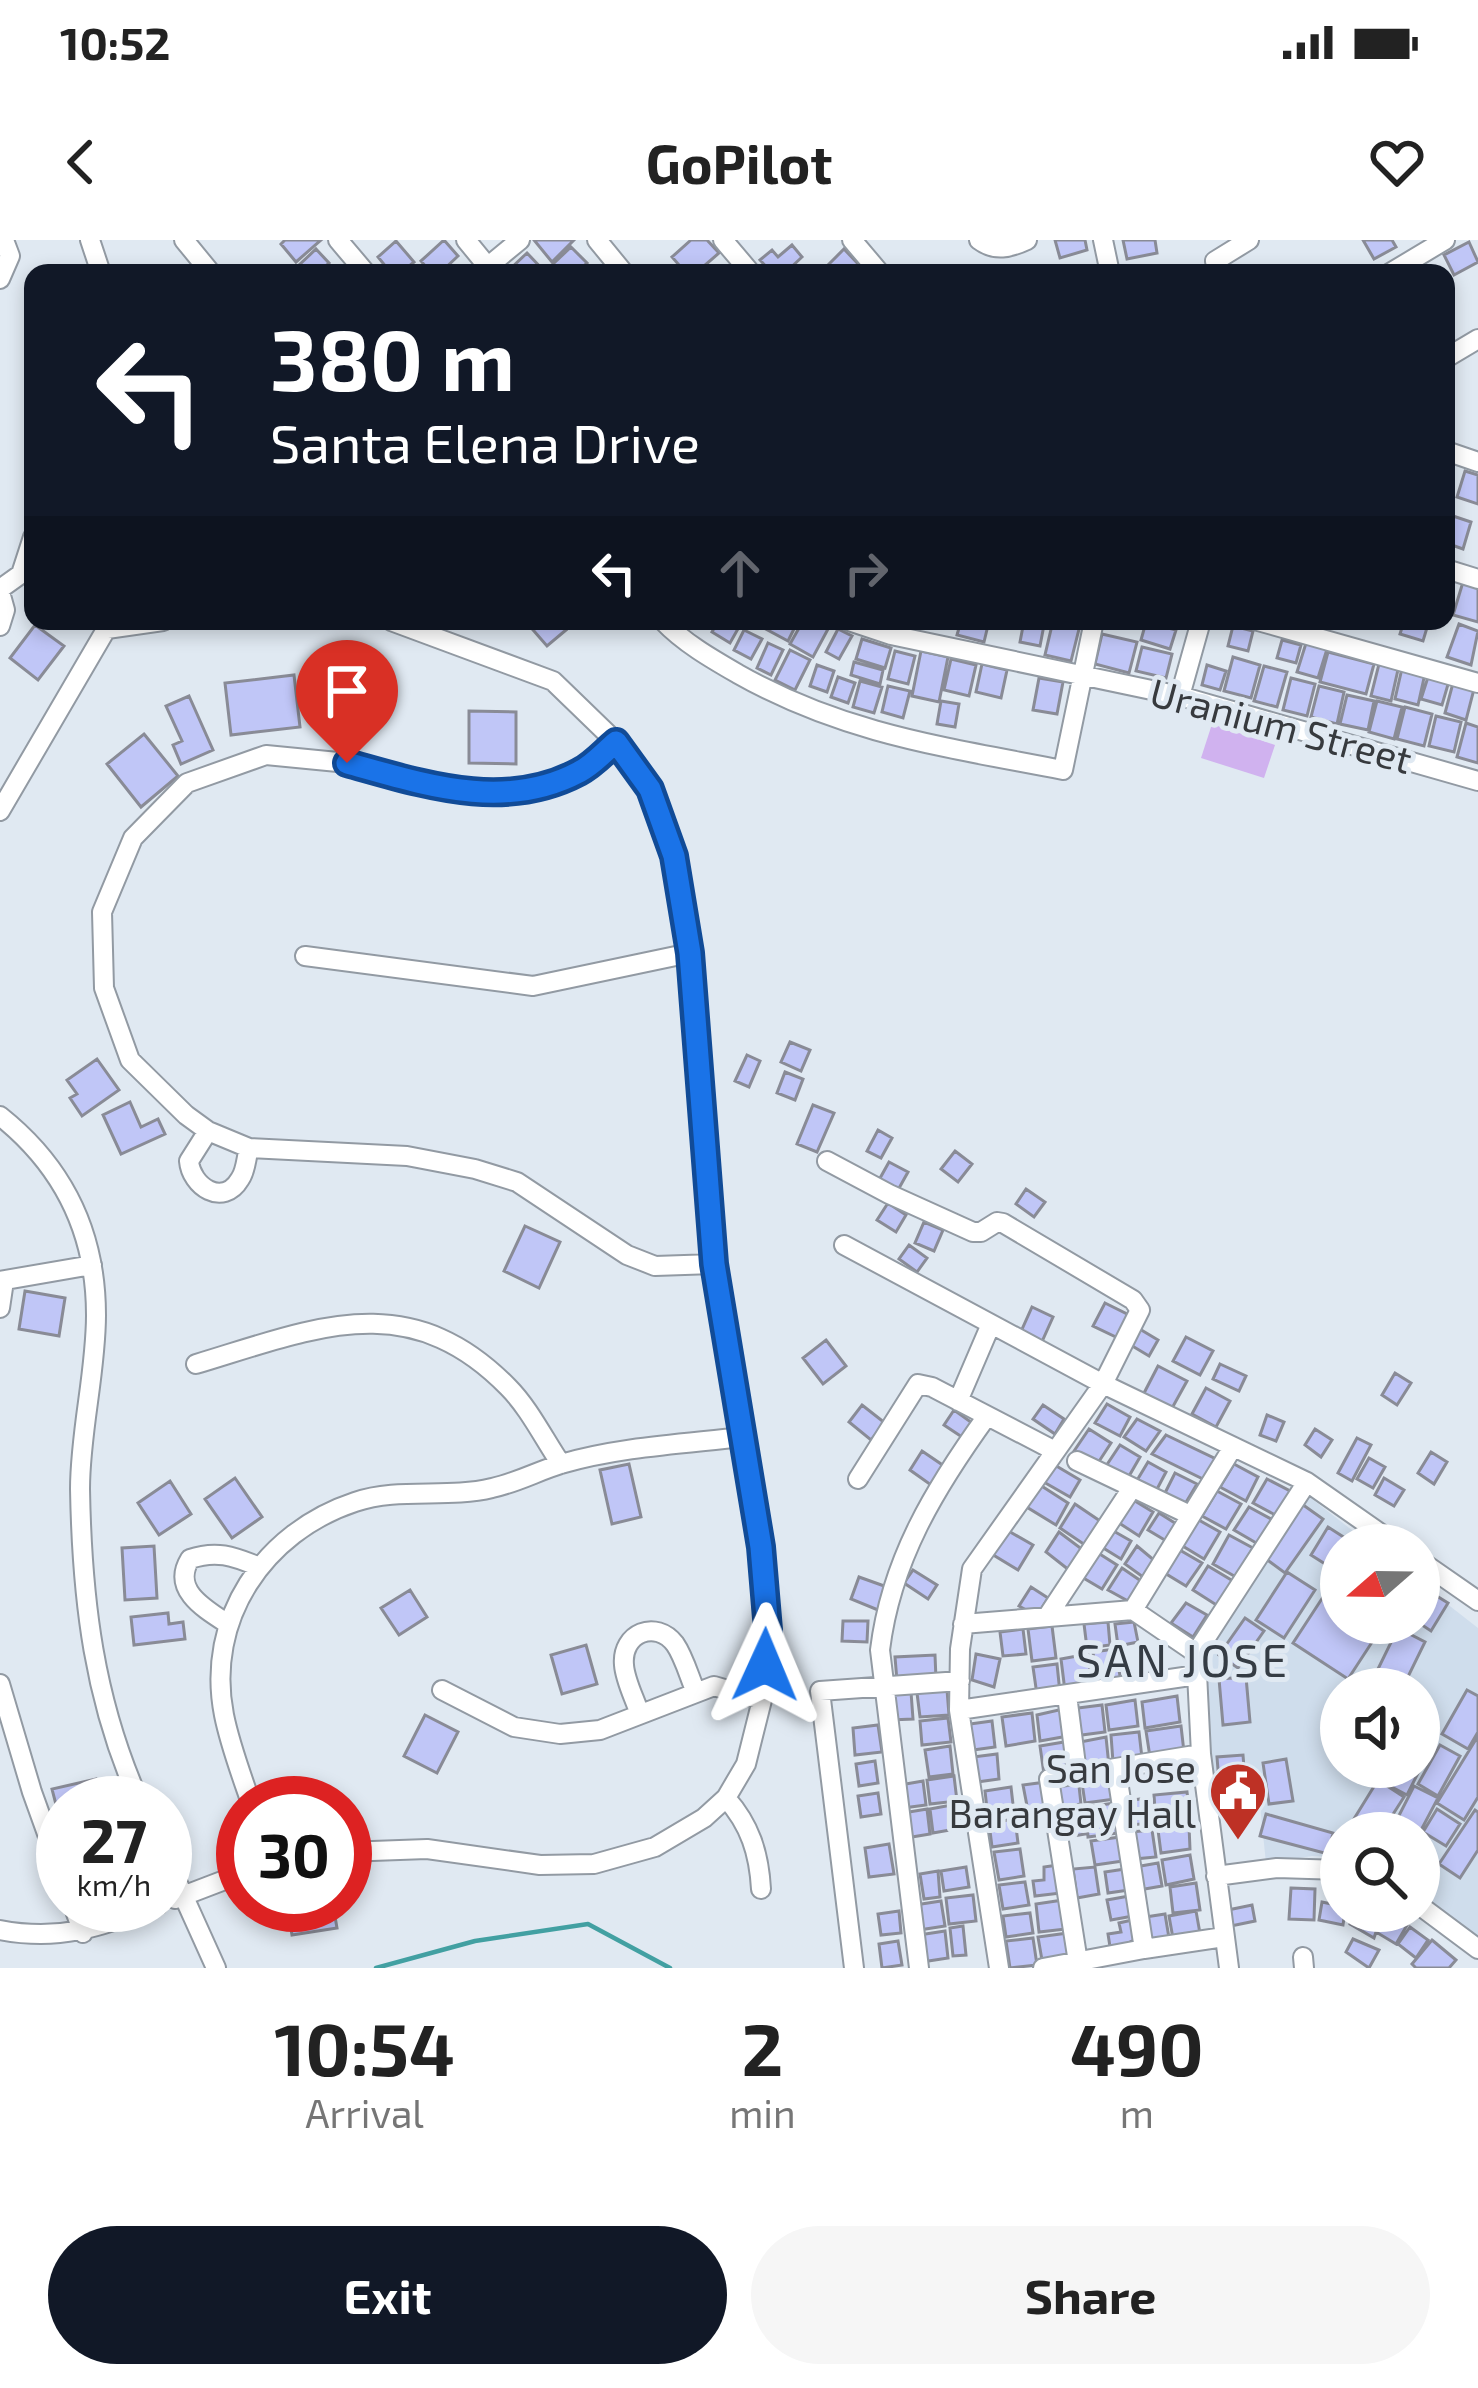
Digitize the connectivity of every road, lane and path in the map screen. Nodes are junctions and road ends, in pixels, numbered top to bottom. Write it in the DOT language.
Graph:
graph roads {
  1 [pos="32,240"];
  2 [pos="184,240"];
  3 [pos="338,240"];
  4 [pos="520,240"];
  5 [pos="597,240"];
  6 [pos="723,240"];
  7 [pos="852,240"];
  8 [pos="979,240"];
  9 [pos="1027,240"];
  10 [pos="1249,240"];
  11 [pos="1445,240"];
  12 [pos="7,244"];
  13 [pos="204,264"];
  14 [pos="358,264"];
  15 [pos="494,264"];
  16 [pos="617,264"];
  17 [pos="743,264"];
  18 [pos="872,264"];
  19 [pos="1216,264"];
  20 [pos="1405,264"];
  21 [pos="0,279"];
  22 [pos="24,565"];
  23 [pos="0,591"];
  24 [pos="0,626"];
  25 [pos="106,630"];
  26 [pos="415,630"];
  27 [pos="674,630"];
  28 [pos="875,630"];
  29 [pos="1092,630"];
  30 [pos="1198,630"];
  31 [pos="1290,630"];
  32 [pos="1083,675"];
  33 [pos="1478,683"];
  34 [pos="1180,696"];
  35 [pos="616,742"];
  36 [pos="1478,781"];
  37 [pos="0,811"];
  38 [pos="690,953"];
  39 [pos="305,956"];
  40 [pos="0,1116"];
  41 [pos="208,1131"];
  42 [pos="249,1148"];
  43 [pos="826,1161"];
  44 [pos="844,1246"];
  45 [pos="714,1264"];
  46 [pos="92,1265"];
  47 [pos="2,1281"];
  48 [pos="0,1308"];
  49 [pos="991,1324"];
  50 [pos="196,1364"];
  51 [pos="1103,1384"];
  52 [pos="958,1401"];
  53 [pos="987,1416"];
  54 [pos="743,1437"];
  55 [pos="1233,1447"];
  56 [pos="1055,1451"];
  57 [pos="1077,1461"];
  58 [pos="561,1464"];
  59 [pos="858,1479"];
  60 [pos="1307,1482"];
  61 [pos="1132,1487"];
  62 [pos="1190,1515"];
  63 [pos="1367,1524"];
  64 [pos="257,1566"];
  65 [pos="1440,1575"];
  66 [pos="1478,1601"];
  67 [pos="1133,1610"];
  68 [pos="1047,1617"];
  69 [pos="228,1624"];
  70 [pos="963,1624"];
  71 [pos="1196,1653"];
  72 [pos="1197,1675"];
  73 [pos="960,1681"];
  74 [pos="0,1684"];
  75 [pos="882,1685"];
  76 [pos="442,1690"];
  77 [pos="695,1690"];
  78 [pos="1067,1696"];
  79 [pos="761,1700"];
  80 [pos="959,1710"];
  81 [pos="639,1712"];
  82 [pos="1201,1754"];
  83 [pos="1116,1768"];
  84 [pos="1077,1773"];
  85 [pos="130,1776"];
  86 [pos="243,1776"];
  87 [pos="726,1798"];
  88 [pos="36,1803"];
  89 [pos="372,1851"];
  90 [pos="1320,1869"];
  91 [pos="1216,1876"];
  92 [pos="761,1889"];
  93 [pos="192,1911"];
  94 [pos="1440,1920"];
  95 [pos="0,1930"];
  96 [pos="83,1933"];
  97 [pos="1224,1937"];
  98 [pos="1144,1949"];
  99 [pos="1478,1949"];
  100 [pos="1078,1962"];
  101 [pos="1113,1962"];
  102 [pos="216,1968"];
  103 [pos="854,1968"];
  104 [pos="919,1968"];
  105 [pos="999,1968"];
  106 [pos="1043,1968"];
  107 [pos="1229,1968"];
  1 -- 12 [label="street"];
  2 -- 13 [label="street"];
  3 -- 14 [label="street"];
  4 -- 15 [label="street"];
  5 -- 16 [label="street"];
  6 -- 17 [label="street"];
  7 -- 18 [label="street"];
  8 -- 9 [label="street"];
  10 -- 19 [label="street"];
  11 -- 20 [label="street"];
  12 -- 21 [label="street"];
  22 -- 23 [label="street"];
  23 -- 24 [label="street"];
  25 -- 37 [label="street"];
  26 -- 35 [label="street"];
  27 -- 32 [label="street"];
  28 -- 32 [label="street, Uranium Street"];
  29 -- 32 [label="street"];
  30 -- 34 [label="street"];
  31 -- 33 [label="street"];
  32 -- 34 [label="street, Uranium Street"];
  34 -- 36 [label="street, Uranium Street"];
  35 -- 38 [label="street"];
  35 -- 41 [label="street"];
  38 -- 39 [label="street"];
  38 -- 45 [label="street"];
  40 -- 46 [label="street"];
  41 -- 42 [label="street"];
  41 -- 42 [label="street"];
  42 -- 45 [label="street"];
  43 -- 51 [label="street"];
  44 -- 49 [label="street"];
  45 -- 54 [label="street"];
  46 -- 47 [label="street"];
  46 -- 85 [label="street"];
  47 -- 48 [label="street"];
  49 -- 51 [label="street"];
  49 -- 52 [label="street"];
  50 -- 58 [label="street"];
  51 -- 55 [label="street"];
  51 -- 56 [label="street"];
  52 -- 53 [label="street"];
  52 -- 59 [label="street"];
  53 -- 56 [label="street"];
  53 -- 75 [label="street"];
  54 -- 58 [label="street"];
  54 -- 79 [label="street"];
  55 -- 60 [label="street"];
  55 -- 62 [label="street"];
  56 -- 70 [label="street"];
  57 -- 61 [label="street"];
  58 -- 64 [label="street"];
  60 -- 63 [label="street"];
  60 -- 71 [label="street"];
  61 -- 62 [label="street"];
  61 -- 68 [label="street"];
  62 -- 67 [label="street"];
  64 -- 69 [label="street"];
  64 -- 69 [label="street"];
  65 -- 66 [label="street"];
  67 -- 68 [label="street"];
  67 -- 71 [label="street"];
  68 -- 70 [label="street"];
  69 -- 86 [label="street"];
  70 -- 73 [label="street"];
  71 -- 72 [label="street"];
  72 -- 78 [label="street"];
  72 -- 82 [label="street"];
  73 -- 75 [label="street"];
  73 -- 80 [label="street"];
  74 -- 88 [label="street"];
  75 -- 103 [label="street"];
  75 -- 104 [label="street"];
  76 -- 81 [label="street"];
  77 -- 79 [label="street"];
  77 -- 81 [label="street"];
  77 -- 81 [label="street"];
  78 -- 80 [label="street"];
  78 -- 84 [label="street"];
  79 -- 87 [label="street"];
  80 -- 105 [label="street"];
  82 -- 83 [label="street"];
  82 -- 91 [label="street"];
  83 -- 84 [label="street"];
  83 -- 98 [label="street"];
  84 -- 100 [label="street"];
  87 -- 89 [label="street"];
  87 -- 92 [label="street"];
  90 -- 91 [label="street"];
  91 -- 97 [label="street"];
  93 -- 102 [label="street"];
  94 -- 99 [label="street"];
  95 -- 96 [label="street"];
  97 -- 98 [label="street"];
  97 -- 107 [label="street"];
  98 -- 101 [label="street"];
  100 -- 101 [label="street"];
  100 -- 106 [label="street"];
}
